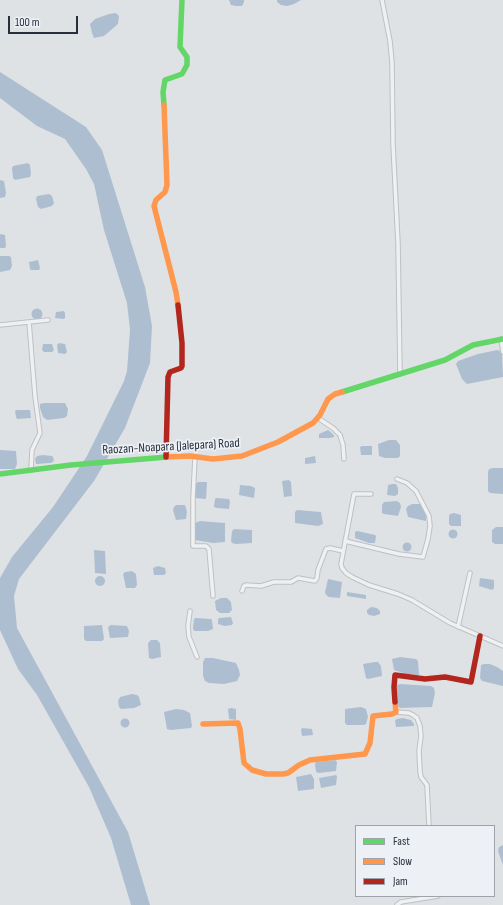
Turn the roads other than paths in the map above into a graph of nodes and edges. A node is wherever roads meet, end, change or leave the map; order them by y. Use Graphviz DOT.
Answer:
graph roads {
  1 [pos="182,0"];
  2 [pos="382,0"];
  3 [pos="48,320"];
  4 [pos="29,322"];
  5 [pos="0,325"];
  6 [pos="502,339"];
  7 [pos="503,352"];
  8 [pos="400,374"];
  9 [pos="318,418"];
  10 [pos="166,457"];
  11 [pos="195,457"];
  12 [pos="344,459"];
  13 [pos="32,470"];
  14 [pos="0,474"];
  15 [pos="397,479"];
  16 [pos="370,494"];
  17 [pos="345,541"];
  18 [pos="343,550"];
  19 [pos="470,573"];
  20 [pos="242,591"];
  21 [pos="212,596"];
  22 [pos="190,611"];
  23 [pos="458,627"];
  24 [pos="480,636"];
  25 [pos="503,646"];
  26 [pos="197,657"];
  27 [pos="396,712"];
  28 [pos="203,724"];
  29 [pos="429,825"];
  30 [pos="432,897"];
  31 [pos="397,905"];
  1 -- 10 [label="street"];
  2 -- 8 [label="street"];
  3 -- 4 [label="street"];
  4 -- 5 [label="street"];
  4 -- 13 [label="street"];
  6 -- 7 [label="street"];
  6 -- 8 [label="street, Raozan-Noapara (Jalepara) Road"];
  8 -- 9 [label="street, Raozan-Noapara (Jalepara) Road"];
  9 -- 11 [label="street, Raozan-Noapara (Jalepara) Road"];
  9 -- 12 [label="street"];
  10 -- 11 [label="street, Raozan-Noapara (Jalepara) Road"];
  10 -- 13 [label="street, Raozan-Noapara (Jalepara) Road"];
  11 -- 21 [label="street"];
  13 -- 14 [label="street, Raozan-Noapara (Jalepara) Road"];
  15 -- 17 [label="street"];
  16 -- 17 [label="street"];
  17 -- 18 [label="street"];
  18 -- 20 [label="street"];
  18 -- 23 [label="street"];
  19 -- 23 [label="street"];
  22 -- 26 [label="street"];
  23 -- 24 [label="street"];
  24 -- 25 [label="street"];
  24 -- 27 [label="street"];
  27 -- 28 [label="street"];
  27 -- 29 [label="street"];
  30 -- 31 [label="street"];
}
